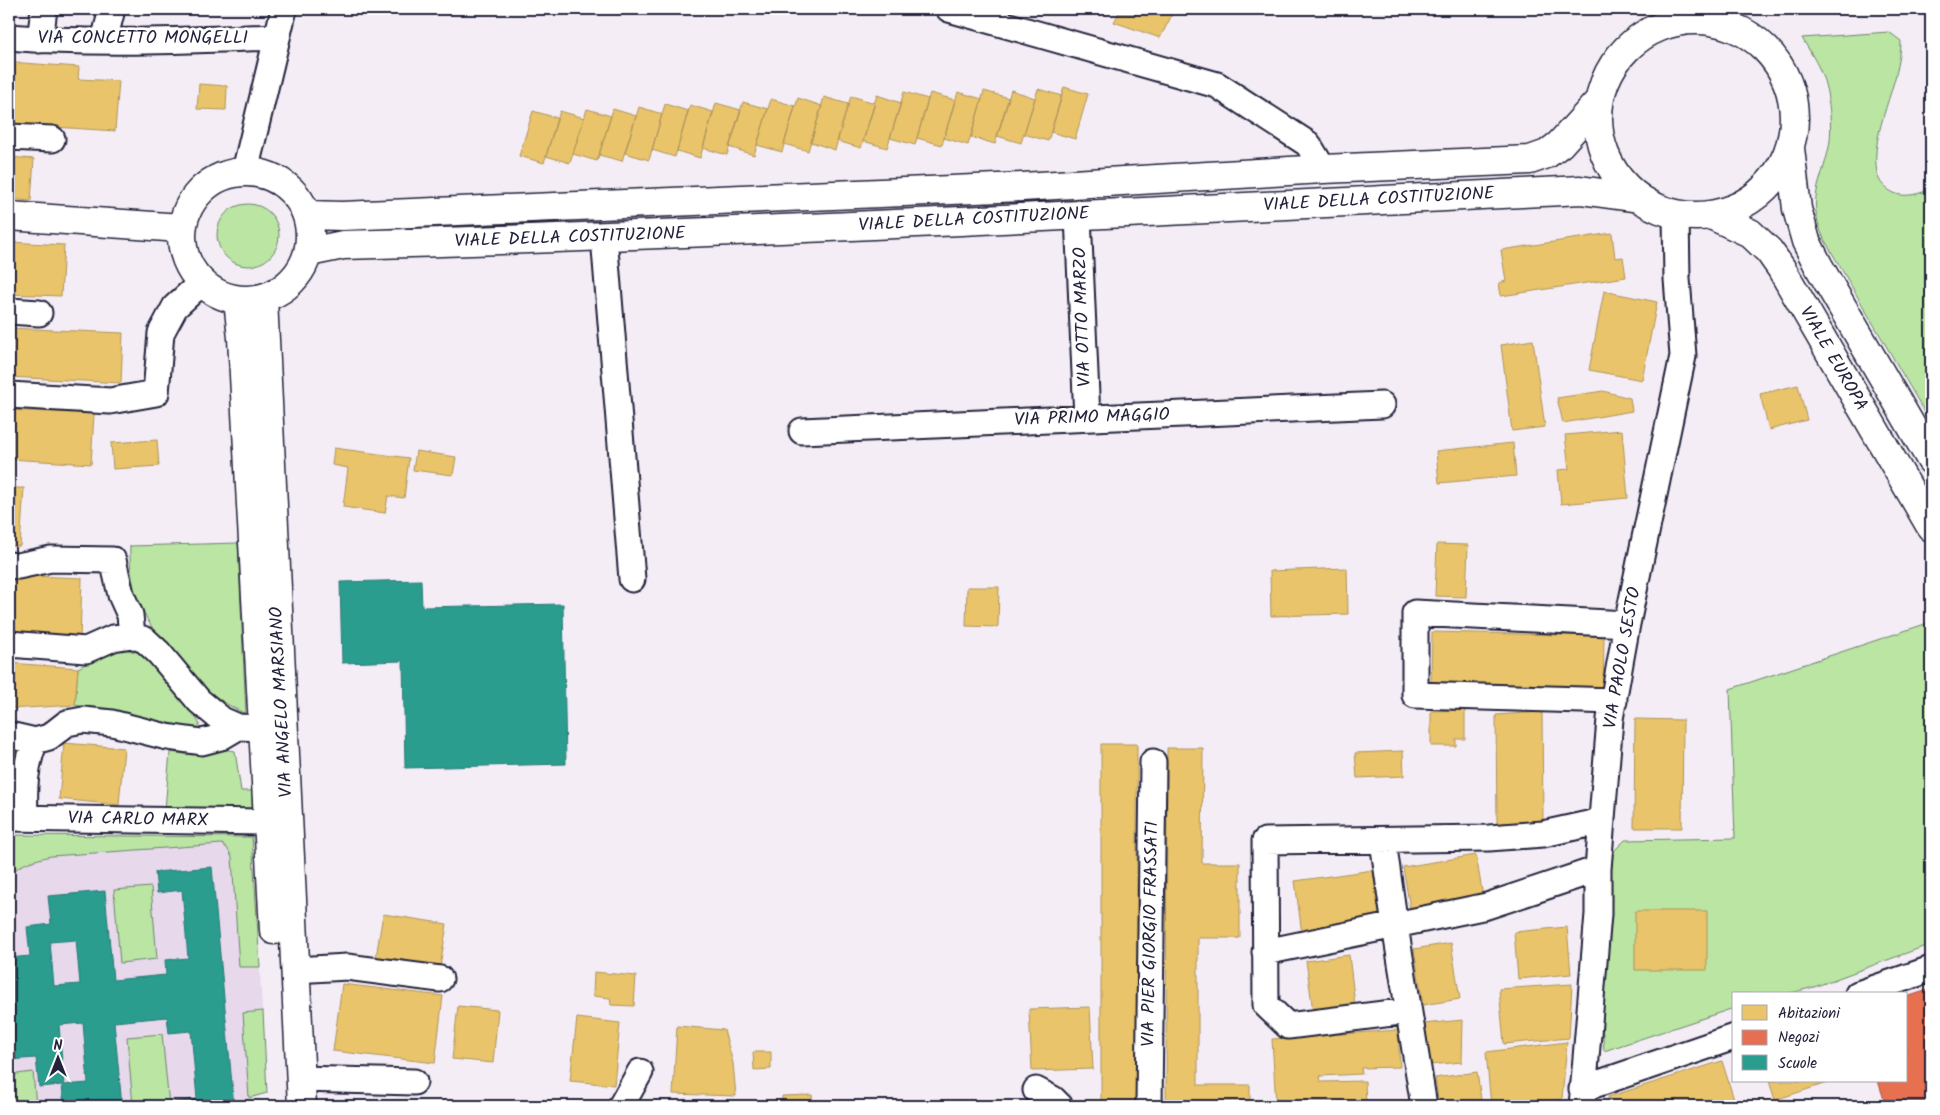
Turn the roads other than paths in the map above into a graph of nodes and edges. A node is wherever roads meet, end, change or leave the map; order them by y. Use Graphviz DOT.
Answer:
graph roads {
  1 [pos="44,9"];
  2 [pos="112,9"];
  3 [pos="284,9"];
  4 [pos="949,9"];
  5 [pos="1659,9"];
  6 [pos="1728,18"];
  7 [pos="1645,34"];
  8 [pos="277,37"];
  9 [pos="9,38"];
  10 [pos="40,40"];
  11 [pos="104,41"];
  12 [pos="1599,100"];
  13 [pos="9,137"];
  14 [pos="52,139"];
  15 [pos="1790,148"];
  16 [pos="1323,169"];
  17 [pos="245,171"];
  18 [pos="1639,198"];
  19 [pos="307,214"];
  20 [pos="1676,214"];
  21 [pos="1711,214"];
  22 [pos="9,216"];
  23 [pos="1078,216"];
  24 [pos="181,228"];
  25 [pos="604,237"];
  26 [pos="309,252"];
  27 [pos="201,283"];
  28 [pos="250,299"];
  29 [pos="9,311"];
  30 [pos="39,313"];
  31 [pos="9,395"];
  32 [pos="1382,406"];
  33 [pos="1087,418"];
  34 [pos="802,431"];
  35 [pos="1931,460"];
  36 [pos="1931,527"];
  37 [pos="9,565"];
  38 [pos="632,580"];
  39 [pos="1626,624"];
  40 [pos="132,635"];
  41 [pos="9,644"];
  42 [pos="1614,701"];
  43 [pos="251,727"];
  44 [pos="9,734"];
  45 [pos="35,741"];
  46 [pos="1153,762"];
  47 [pos="17,818"];
  48 [pos="268,822"];
  49 [pos="1602,822"];
  50 [pos="1383,841"];
  51 [pos="1598,869"];
  52 [pos="1395,926"];
  53 [pos="1266,952"];
  54 [pos="1931,969"];
  55 [pos="295,970"];
  56 [pos="440,979"];
  57 [pos="1864,992"];
  58 [pos="1408,1012"];
  59 [pos="1732,1038"];
  60 [pos="640,1072"];
  61 [pos="301,1080"];
  62 [pos="414,1082"];
  63 [pos="1036,1090"];
  64 [pos="1582,1098"];
  65 [pos="284,1106"];
  66 [pos="302,1106"];
  67 [pos="621,1106"];
  68 [pos="1060,1106"];
  69 [pos="1149,1106"];
  70 [pos="1424,1106"];
  1 -- 10 [label="street"];
  2 -- 11 [label="street"];
  3 -- 8 [label="street"];
  4 -- 16 [label="street"];
  5 -- 7 [label="street"];
  6 -- 7 [label="street"];
  6 -- 15 [label="street"];
  7 -- 12 [label="street"];
  8 -- 11 [label="street, VIA CONCETTO MONGELLI"];
  8 -- 17 [label="street"];
  9 -- 10 [label="street, VIA CONCETTO MONGELLI"];
  10 -- 11 [label="street, VIA CONCETTO MONGELLI"];
  12 -- 16 [label="street, VIALE DELLA COSTITUZIONE"];
  12 -- 18 [label="street"];
  13 -- 14 [label="street"];
  15 -- 21 [label="street"];
  15 -- 35 [label="street, VIALE EUROPA"];
  16 -- 19 [label="street, VIALE DELLA COSTITUZIONE"];
  17 -- 19 [label="street"];
  17 -- 24 [label="street"];
  18 -- 20 [label="street"];
  18 -- 23 [label="street, VIALE DELLA COSTITUZIONE"];
  19 -- 26 [label="street"];
  20 -- 21 [label="street"];
  20 -- 39 [label="street, VIA PAOLO SESTO"];
  21 -- 36 [label="street, VIALE EUROPA"];
  22 -- 24 [label="street"];
  23 -- 25 [label="street, VIALE DELLA COSTITUZIONE"];
  23 -- 33 [label="street, VIA OTTO MARZO"];
  24 -- 27 [label="street"];
  25 -- 26 [label="street, VIALE DELLA COSTITUZIONE"];
  25 -- 38 [label="street"];
  26 -- 28 [label="street"];
  27 -- 28 [label="street"];
  27 -- 31 [label="street"];
  28 -- 43 [label="street, VIA ANGELO MARSIANO"];
  28 -- 55 [label="street, VIA ANGELO MARSIANO"];
  29 -- 30 [label="street"];
  32 -- 33 [label="street, VIA PRIMO MAGGIO"];
  33 -- 34 [label="street, VIA PRIMO MAGGIO"];
  37 -- 40 [label="street"];
  39 -- 42 [label="street, VIA PAOLO SESTO"];
  39 -- 42 [label="street"];
  40 -- 41 [label="street"];
  40 -- 43 [label="street"];
  42 -- 49 [label="street, VIA PAOLO SESTO"];
  43 -- 45 [label="street"];
  43 -- 48 [label="street, VIA ANGELO MARSIANO"];
  44 -- 45 [label="street"];
  45 -- 47 [label="street"];
  46 -- 69 [label="street, VIA PIER GIORGIO FRASSATI"];
  47 -- 48 [label="street, VIA CARLO MARX"];
  48 -- 65 [label="street, VIA ANGELO MARSIANO"];
  49 -- 50 [label="street"];
  49 -- 51 [label="street, VIA PAOLO SESTO"];
  50 -- 52 [label="street"];
  50 -- 53 [label="street"];
  51 -- 52 [label="street"];
  51 -- 64 [label="street, VIA PAOLO SESTO"];
  52 -- 53 [label="street"];
  52 -- 58 [label="street"];
  53 -- 58 [label="street"];
  54 -- 57 [label="street"];
  55 -- 56 [label="street"];
  55 -- 61 [label="street, VIA ANGELO MARSIANO"];
  58 -- 70 [label="street"];
  59 -- 64 [label="street"];
  60 -- 67 [label="street"];
  61 -- 62 [label="street"];
  61 -- 66 [label="street, VIA ANGELO MARSIANO"];
  63 -- 68 [label="street"];
}
